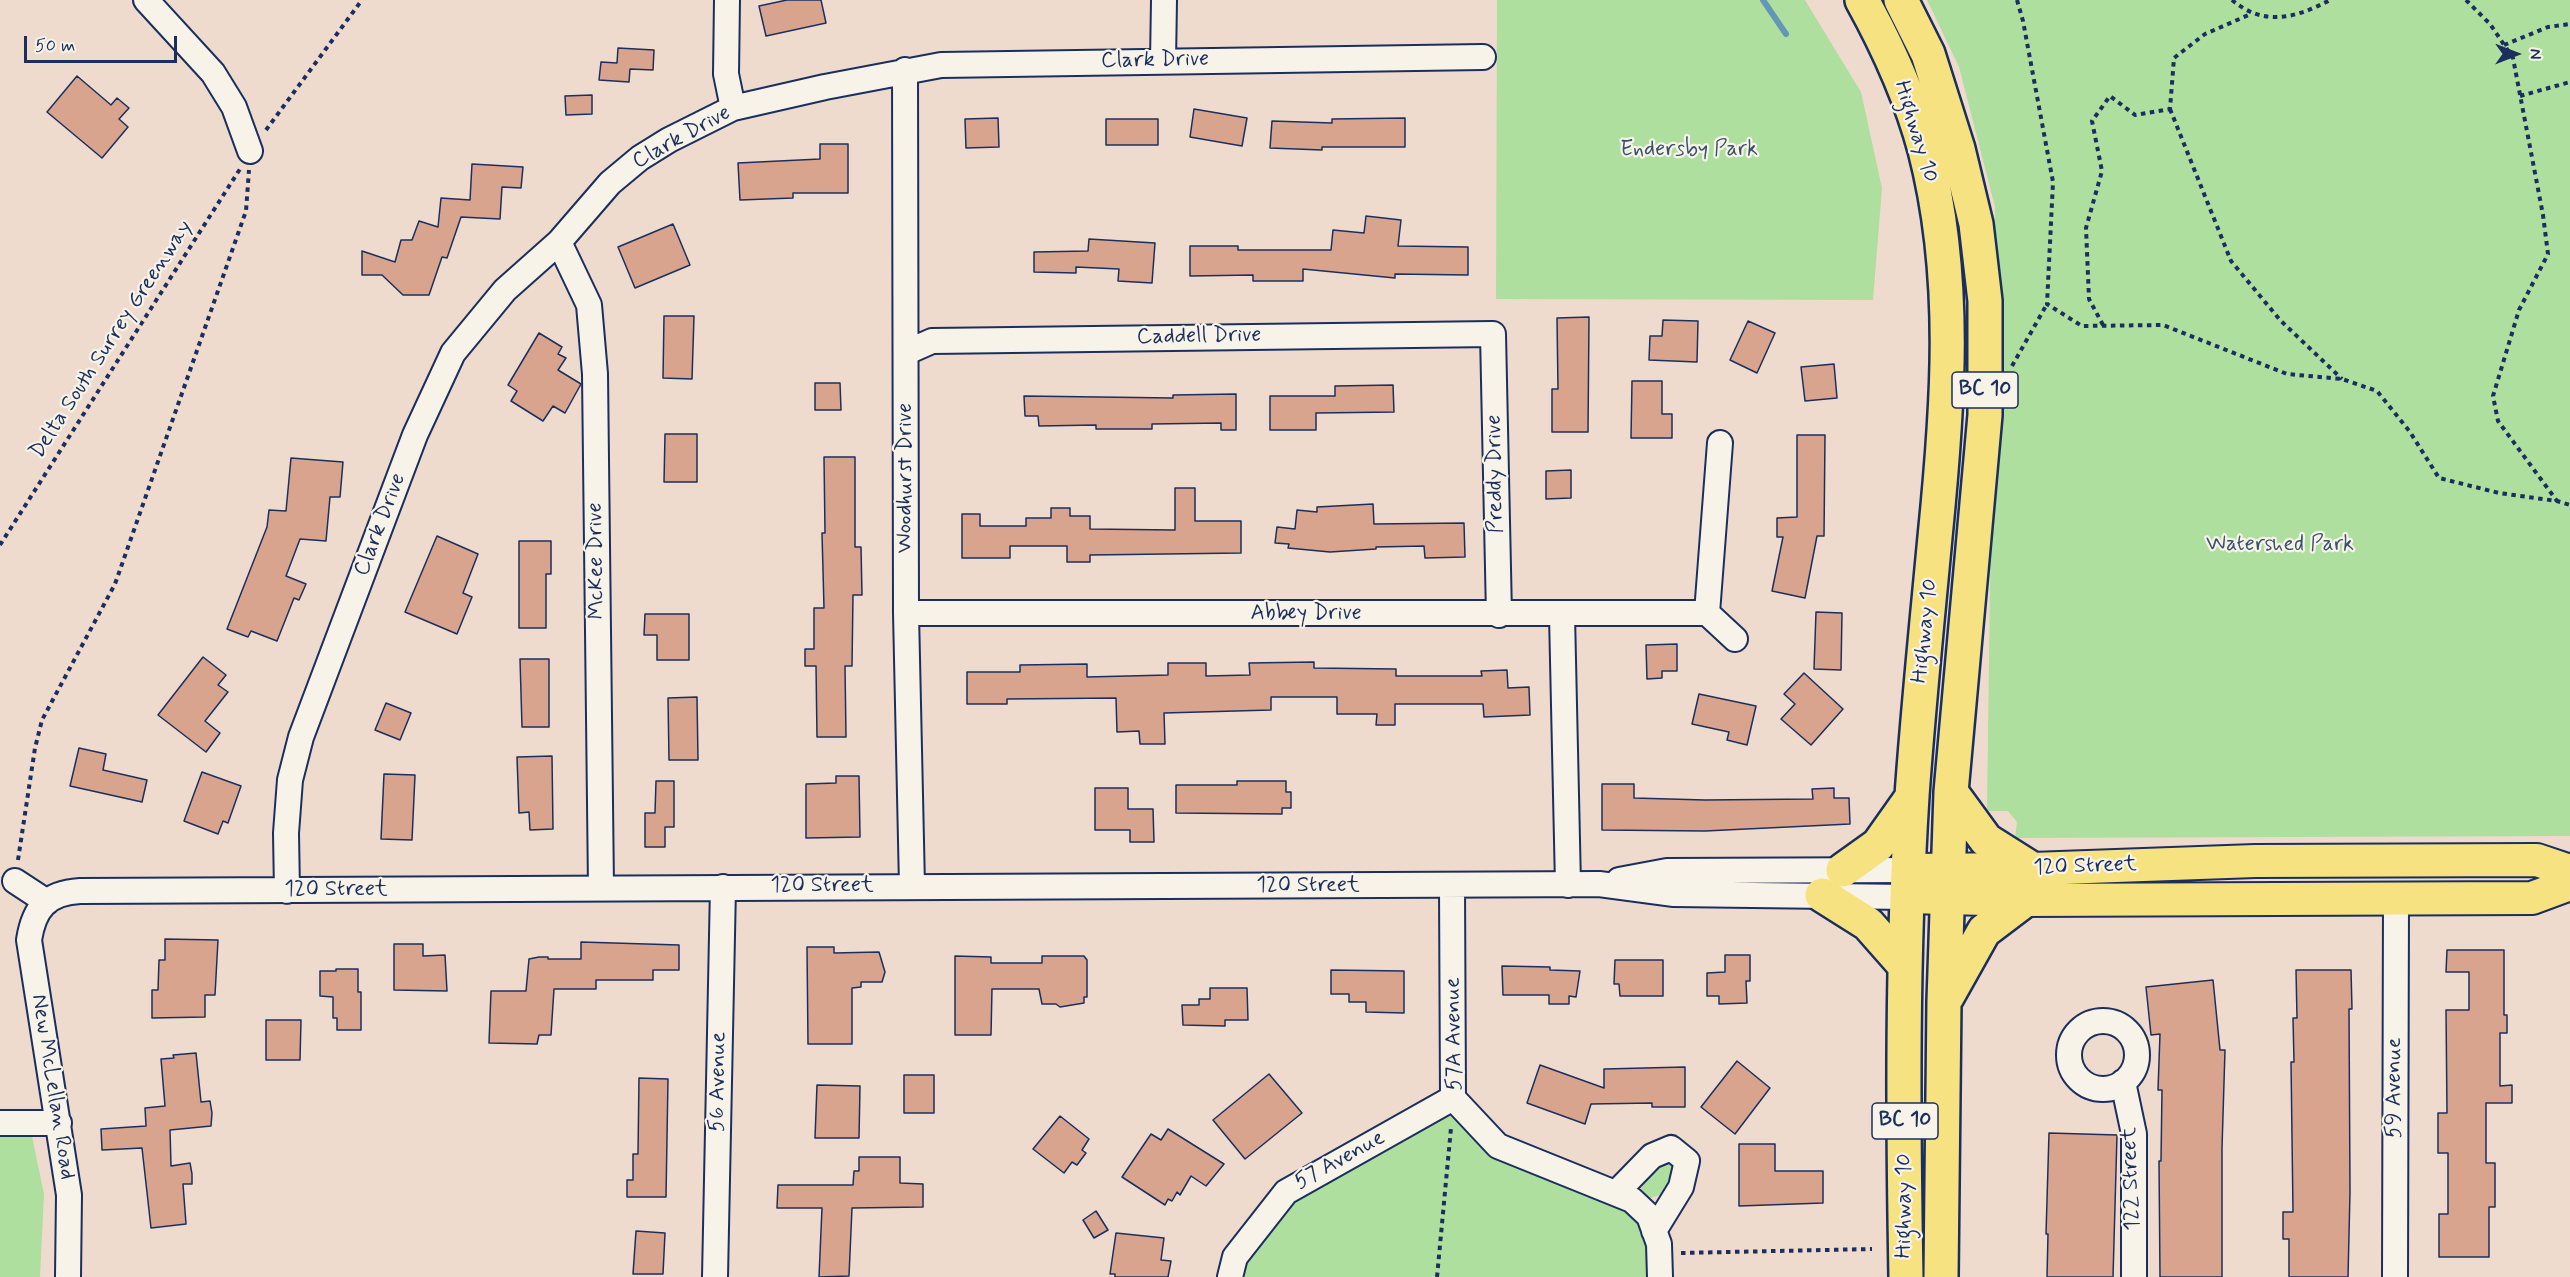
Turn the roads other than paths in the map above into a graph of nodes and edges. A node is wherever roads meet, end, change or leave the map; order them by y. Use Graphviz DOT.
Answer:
graph roads {
  1 [pos="146,0"];
  2 [pos="727,0"];
  3 [pos="1164,0"];
  4 [pos="1863,0"];
  5 [pos="1901,0"];
  6 [pos="1483,57"];
  7 [pos="1163,61"];
  8 [pos="905,70"];
  9 [pos="733,108"];
  10 [pos="250,151"];
  11 [pos="559,242"];
  12 [pos="1493,334"];
  13 [pos="907,352"];
  14 [pos="1720,443"];
  15 [pos="906,613"];
  16 [pos="1707,613"];
  17 [pos="1499,615"];
  18 [pos="1562,615"];
  19 [pos="1735,639"];
  20 [pos="1951,792"];
  21 [pos="1912,797"];
  22 [pos="2032,869"];
  23 [pos="1843,870"];
  24 [pos="2570,871"];
  25 [pos="15,881"];
  26 [pos="1599,884"];
  27 [pos="1909,884"];
  28 [pos="1948,884"];
  29 [pos="2570,884"];
  30 [pos="1568,885"];
  31 [pos="912,886"];
  32 [pos="1452,886"];
  33 [pos="723,887"];
  34 [pos="601,888"];
  35 [pos="287,891"];
  36 [pos="1822,895"];
  37 [pos="2025,900"];
  38 [pos="2396,900"];
  39 [pos="47,902"];
  40 [pos="1905,966"];
  41 [pos="1944,1001"];
  42 [pos="2123,1082"];
  43 [pos="1454,1098"];
  44 [pos="0,1123"];
  45 [pos="59,1123"];
  46 [pos="1616,1193"];
  47 [pos="1656,1242"];
  48 [pos="68,1277"];
  49 [pos="715,1277"];
  50 [pos="1230,1277"];
  51 [pos="1660,1277"];
  52 [pos="1906,1277"];
  53 [pos="1941,1277"];
  54 [pos="2134,1277"];
  55 [pos="2395,1277"];
  1 -- 10 [label="street"];
  2 -- 9 [label="street"];
  3 -- 7 [label="street"];
  4 -- 21 [label="highway, Highway 10 / BC 10"];
  5 -- 20 [label="highway, Highway 10 / BC 10"];
  6 -- 7 [label="street, Clark Drive"];
  7 -- 8 [label="street, Clark Drive"];
  8 -- 9 [label="street, Clark Drive"];
  8 -- 13 [label="street, Woodhurst Drive"];
  9 -- 11 [label="street, Clark Drive"];
  11 -- 34 [label="street, McKee Drive"];
  11 -- 35 [label="street, Clark Drive"];
  12 -- 13 [label="street, Caddell Drive"];
  12 -- 17 [label="street, Preddy Drive"];
  13 -- 15 [label="street, Woodhurst Drive"];
  14 -- 16 [label="street"];
  15 -- 17 [label="street, Abbey Drive"];
  15 -- 31 [label="street, Woodhurst Drive"];
  16 -- 18 [label="street, Abbey Drive"];
  16 -- 19 [label="street"];
  17 -- 18 [label="street, Abbey Drive"];
  18 -- 30 [label="street"];
  20 -- 22 [label="highway"];
  20 -- 28 [label="highway, Highway 10 / BC 10"];
  21 -- 23 [label="highway"];
  21 -- 27 [label="highway, Highway 10 / BC 10"];
  22 -- 24 [label="main road, 120 Street"];
  22 -- 28 [label="main road, 120 Street"];
  23 -- 26 [label="street, 120 Street"];
  23 -- 27 [label="street, 120 Street"];
  25 -- 39 [label="street"];
  26 -- 30 [label="street, 120 Street"];
  26 -- 36 [label="street, 120 Street"];
  27 -- 28 [label="main road, 120 Street"];
  27 -- 36 [label="street, 120 Street"];
  27 -- 40 [label="highway, Highway 10 / BC 10"];
  28 -- 37 [label="main road, 120 Street"];
  28 -- 41 [label="highway, Highway 10 / BC 10"];
  29 -- 38 [label="main road, 120 Street"];
  30 -- 32 [label="street, 120 Street"];
  31 -- 32 [label="street, 120 Street"];
  31 -- 33 [label="street, 120 Street"];
  32 -- 43 [label="street, 57A Avenue"];
  33 -- 34 [label="street, 120 Street"];
  33 -- 49 [label="street, 56 Avenue"];
  34 -- 35 [label="street, 120 Street"];
  35 -- 39 [label="street, 120 Street"];
  36 -- 40 [label="highway"];
  37 -- 38 [label="main road, 120 Street"];
  37 -- 41 [label="highway"];
  38 -- 55 [label="street, 59 Avenue"];
  39 -- 45 [label="street, New McLellan Road"];
  40 -- 52 [label="highway, Highway 10 / BC 10"];
  41 -- 53 [label="highway, Highway 10 / BC 10"];
  42 -- 54 [label="street, 122 Street"];
  43 -- 46 [label="street, 57A Avenue"];
  43 -- 50 [label="street, 57 Avenue"];
  44 -- 45 [label="street"];
  45 -- 48 [label="street, New McLellan Road"];
  46 -- 47 [label="street, 57A Avenue"];
  46 -- 47 [label="street"];
  47 -- 51 [label="street, 57A Avenue"];
}
